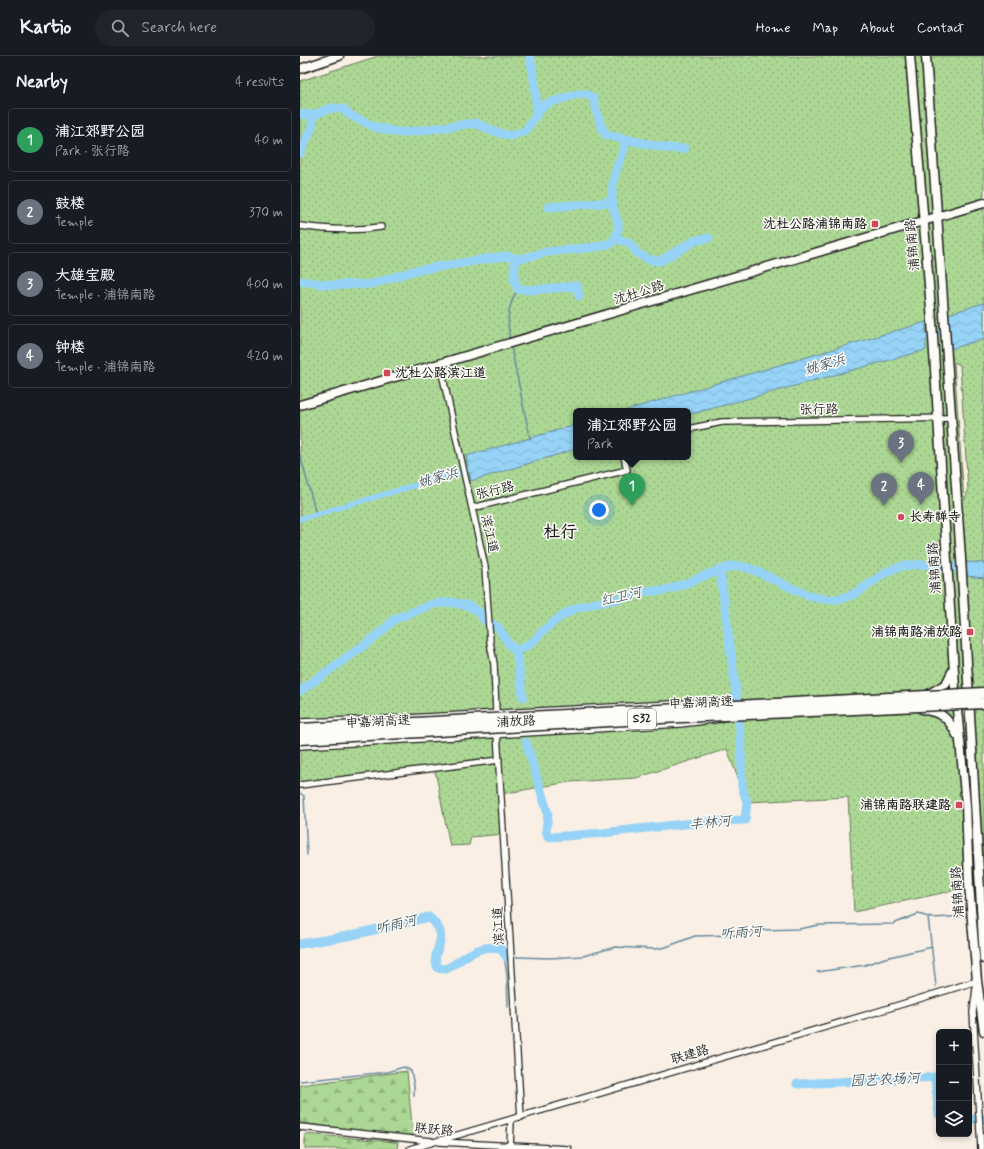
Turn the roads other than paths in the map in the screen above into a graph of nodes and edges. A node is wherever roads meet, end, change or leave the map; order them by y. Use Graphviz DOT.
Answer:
graph roads {
  1 [pos="326,56"];
  2 [pos="339,56"];
  3 [pos="910,56"];
  4 [pos="926,56"];
  5 [pos="300,64"];
  6 [pos="300,69"];
  7 [pos="984,203"];
  8 [pos="937,217"];
  9 [pos="923,221"];
  10 [pos="300,226"];
  11 [pos="381,227"];
  12 [pos="440,364"];
  13 [pos="300,405"];
  14 [pos="937,418"];
  15 [pos="951,418"];
  16 [pos="691,428"];
  17 [pos="625,460"];
  18 [pos="472,508"];
  19 [pos="954,665"];
  20 [pos="984,693"];
  21 [pos="929,694"];
  22 [pos="984,703"];
  23 [pos="730,704"];
  24 [pos="922,709"];
  25 [pos="496,712"];
  26 [pos="733,717"];
  27 [pos="300,722"];
  28 [pos="300,729"];
  29 [pos="497,734"];
  30 [pos="300,739"];
  31 [pos="959,740"];
  32 [pos="300,746"];
  33 [pos="498,760"];
  34 [pos="300,785"];
  35 [pos="984,959"];
  36 [pos="977,981"];
  37 [pos="984,1031"];
  38 [pos="521,1117"];
  39 [pos="511,1120"];
  40 [pos="300,1127"];
  41 [pos="435,1142"];
  42 [pos="510,1147"];
  43 [pos="410,1149"];
  44 [pos="568,1149"];
  45 [pos="981,1149"];
  1 -- 5 [label="main road"];
  2 -- 6 [label="main road"];
  3 -- 9 [label="main road, 浦锦南路"];
  4 -- 8 [label="main road, 浦锦南路"];
  7 -- 8 [label="main road, 沈杜公路"];
  8 -- 9 [label="main road, 沈杜公路"];
  8 -- 15 [label="main road, 浦锦南路"];
  9 -- 12 [label="main road, 沈杜公路"];
  9 -- 14 [label="main road, 浦锦南路"];
  10 -- 11 [label="street"];
  12 -- 13 [label="main road, 沈杜公路"];
  12 -- 18 [label="street, 滨江道"];
  14 -- 15 [label="street, 张行路"];
  14 -- 16 [label="street, 张行路"];
  14 -- 19 [label="main road, 浦锦南路"];
  15 -- 35 [label="main road, 浦锦南路"];
  17 -- 18 [label="street, 张行路"];
  18 -- 25 [label="street, 滨江道"];
  19 -- 21 [label="main road"];
  19 -- 31 [label="main road, 浦锦南路"];
  20 -- 28 [label="highway, 申嘉湖高速 / S32, bridge"];
  22 -- 30 [label="highway, 申嘉湖高速 / S32, bridge"];
  23 -- 25 [label="street, 浦放路"];
  24 -- 31 [label="main road"];
  25 -- 27 [label="street, 浦放路"];
  26 -- 29 [label="street, 浦放路"];
  29 -- 32 [label="street, 浦放路"];
  29 -- 33 [label="street, 滨江道"];
  31 -- 36 [label="main road, 浦锦南路"];
  33 -- 34 [label="street"];
  33 -- 38 [label="street, 滨江道"];
  36 -- 37 [label="main road, 浦锦南路"];
  36 -- 38 [label="street, 联建路"];
  36 -- 45 [label="street"];
  38 -- 39 [label="street, 联建路"];
  39 -- 41 [label="street, 联建路"];
  39 -- 42 [label="street"];
  40 -- 41 [label="street, 联跃路"];
  41 -- 42 [label="street, 联跃路"];
  41 -- 43 [label="street, 联建路"];
  42 -- 44 [label="street, 联跃路"];
}
